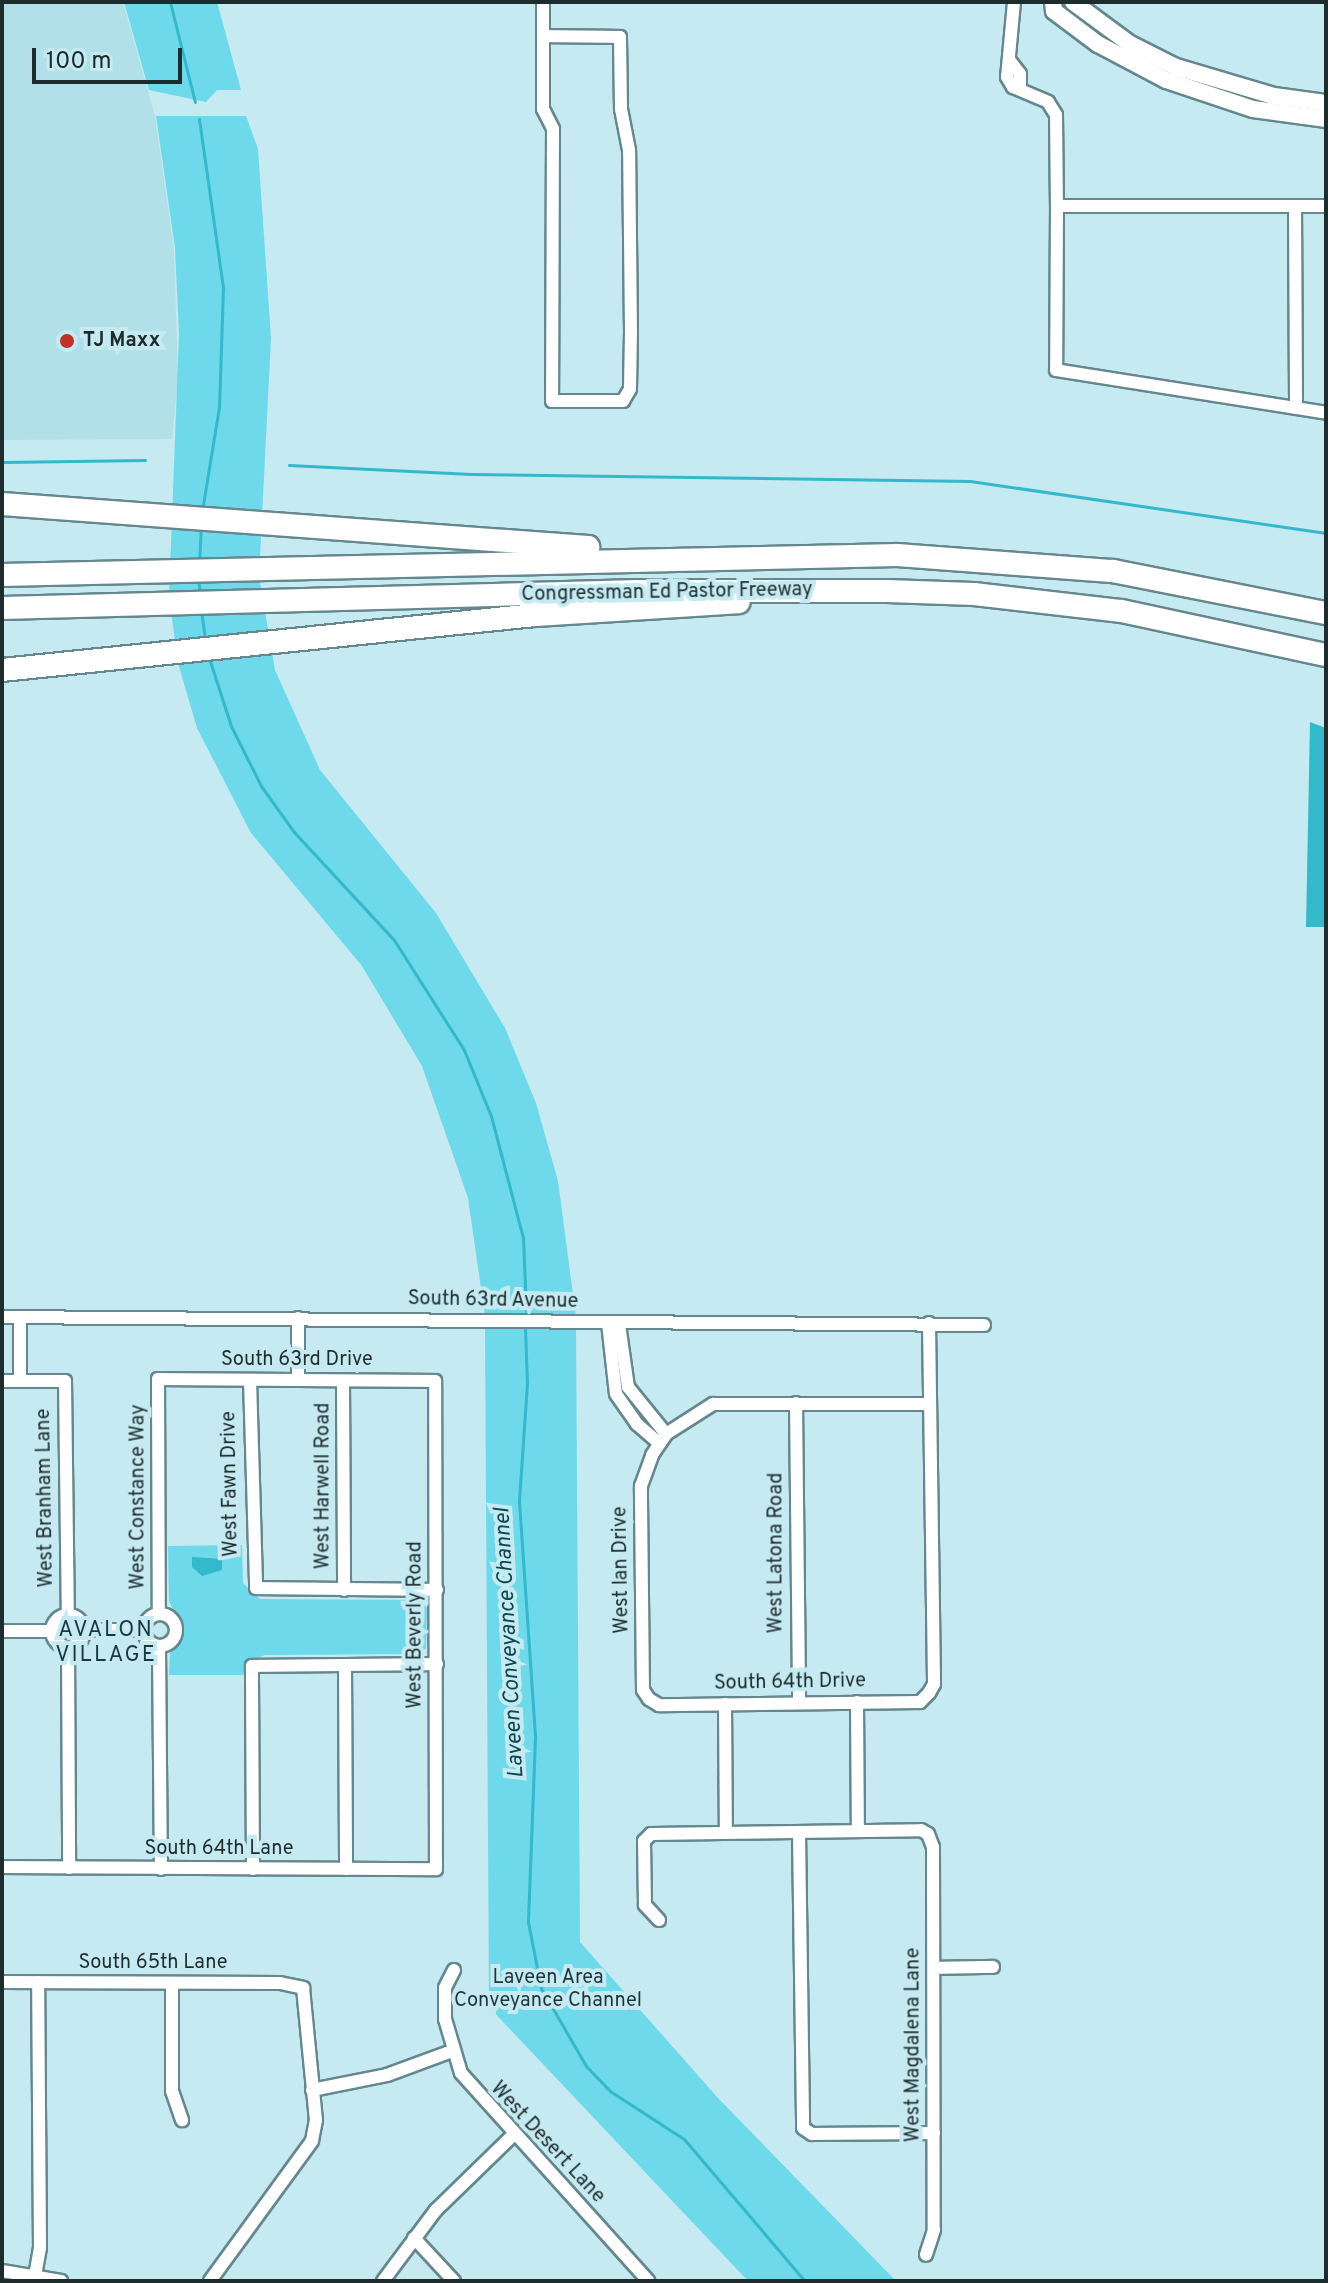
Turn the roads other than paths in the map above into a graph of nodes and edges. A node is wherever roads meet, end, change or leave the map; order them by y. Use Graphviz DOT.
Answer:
graph roads {
  1 [pos="543,2"];
  2 [pos="1014,2"];
  3 [pos="1053,2"];
  4 [pos="1073,2"];
  5 [pos="543,36"];
  6 [pos="1326,103"];
  7 [pos="1326,119"];
  8 [pos="1057,206"];
  9 [pos="1295,206"];
  10 [pos="1326,206"];
  11 [pos="1296,408"];
  12 [pos="1326,413"];
  13 [pos="2,504"];
  14 [pos="792,555"];
  15 [pos="2,575"];
  16 [pos="795,591"];
  17 [pos="2,608"];
  18 [pos="1326,613"];
  19 [pos="1326,655"];
  20 [pos="2,670"];
  21 [pos="2,1317"];
  22 [pos="20,1317"];
  23 [pos="298,1318"];
  24 [pos="929,1323"];
  25 [pos="613,1324"];
  26 [pos="984,1325"];
  27 [pos="158,1379"];
  28 [pos="250,1380"];
  29 [pos="298,1380"];
  30 [pos="2,1381"];
  31 [pos="20,1381"];
  32 [pos="343,1381"];
  33 [pos="435,1381"];
  34 [pos="796,1403"];
  35 [pos="929,1404"];
  36 [pos="663,1439"];
  37 [pos="344,1590"];
  38 [pos="437,1590"];
  39 [pos="68,1614"];
  40 [pos="159,1614"];
  41 [pos="84,1630"];
  42 [pos="143,1630"];
  43 [pos="2,1631"];
  44 [pos="52,1631"];
  45 [pos="68,1647"];
  46 [pos="159,1647"];
  47 [pos="437,1664"];
  48 [pos="345,1665"];
  49 [pos="649,1699"];
  50 [pos="799,1702"];
  51 [pos="857,1702"];
  52 [pos="725,1704"];
  53 [pos="858,1831"];
  54 [pos="799,1832"];
  55 [pos="726,1833"];
  56 [pos="2,1867"];
  57 [pos="69,1868"];
  58 [pos="161,1869"];
  59 [pos="253,1869"];
  60 [pos="346,1869"];
  61 [pos="436,1869"];
  62 [pos="659,1920"];
  63 [pos="993,1967"];
  64 [pos="934,1968"];
  65 [pos="454,1970"];
  66 [pos="2,1982"];
  67 [pos="38,1982"];
  68 [pos="172,1984"];
  69 [pos="452,2051"];
  70 [pos="312,2090"];
  71 [pos="182,2120"];
  72 [pos="934,2133"];
  73 [pos="512,2136"];
  74 [pos="414,2238"];
  75 [pos="926,2255"];
  76 [pos="2,2271"];
  77 [pos="35,2276"];
  78 [pos="61,2281"];
  79 [pos="210,2281"];
  80 [pos="383,2281"];
  81 [pos="454,2281"];
  82 [pos="648,2281"];
  1 -- 5 [label="street"];
  2 -- 8 [label="street"];
  3 -- 7 [label="main road"];
  4 -- 6 [label="main road"];
  5 -- 5 [label="street"];
  8 -- 9 [label="street"];
  8 -- 11 [label="street"];
  9 -- 10 [label="street"];
  9 -- 11 [label="street"];
  11 -- 12 [label="street"];
  13 -- 14 [label="highway"];
  14 -- 15 [label="highway, Congressman Ed Pastor Freeway"];
  14 -- 18 [label="highway, Congressman Ed Pastor Freeway"];
  16 -- 17 [label="highway, Congressman Ed Pastor Freeway"];
  16 -- 19 [label="highway, Congressman Ed Pastor Freeway"];
  16 -- 20 [label="highway"];
  21 -- 22 [label="street, South 63rd Avenue"];
  22 -- 23 [label="street, South 63rd Avenue"];
  22 -- 31 [label="street"];
  23 -- 25 [label="street, South 63rd Avenue"];
  23 -- 29 [label="street"];
  24 -- 25 [label="street, South 63rd Avenue"];
  24 -- 26 [label="street, South 63rd Avenue"];
  24 -- 35 [label="street"];
  25 -- 36 [label="street"];
  27 -- 28 [label="street, South 63rd Drive"];
  27 -- 40 [label="street, West Constance Way"];
  28 -- 29 [label="street, South 63rd Drive"];
  28 -- 37 [label="street, West Fawn Drive"];
  29 -- 32 [label="street, South 63rd Drive"];
  30 -- 31 [label="street"];
  31 -- 39 [label="street, West Branham Lane"];
  32 -- 33 [label="street, South 63rd Drive"];
  32 -- 37 [label="street, West Harwell Road"];
  33 -- 38 [label="street, West Beverly Road"];
  34 -- 35 [label="street"];
  34 -- 36 [label="street"];
  34 -- 50 [label="street, West Latona Road"];
  35 -- 51 [label="street, South 64th Drive"];
  36 -- 49 [label="street, West Ian Drive"];
  37 -- 38 [label="street"];
  38 -- 47 [label="street, West Beverly Road"];
  39 -- 41 [label="street, West Branham Lane"];
  39 -- 44 [label="street, West Branham Lane"];
  40 -- 42 [label="street, West Constance Way"];
  40 -- 46 [label="street, West Constance Way"];
  41 -- 42 [label="street"];
  41 -- 45 [label="street"];
  42 -- 46 [label="street"];
  43 -- 44 [label="street"];
  44 -- 45 [label="street"];
  45 -- 57 [label="street"];
  46 -- 58 [label="street, West Constance Way"];
  47 -- 48 [label="street"];
  47 -- 61 [label="street, West Beverly Road"];
  48 -- 59 [label="street"];
  48 -- 60 [label="street"];
  49 -- 52 [label="street, South 64th Drive"];
  50 -- 51 [label="street, South 64th Drive"];
  50 -- 52 [label="street, South 64th Drive"];
  51 -- 53 [label="street"];
  52 -- 55 [label="street"];
  53 -- 54 [label="street"];
  53 -- 64 [label="street, West Magdalena Lane"];
  54 -- 55 [label="street"];
  54 -- 72 [label="street"];
  55 -- 62 [label="street"];
  56 -- 57 [label="street, South 64th Lane"];
  57 -- 58 [label="street, South 64th Lane"];
  58 -- 59 [label="street, South 64th Lane"];
  59 -- 60 [label="street, South 64th Lane"];
  60 -- 61 [label="street, South 64th Lane"];
  63 -- 64 [label="street"];
  64 -- 72 [label="street, West Magdalena Lane"];
  65 -- 69 [label="street, West Desert Lane"];
  66 -- 67 [label="street, South 65th Lane"];
  67 -- 68 [label="street, South 65th Lane"];
  67 -- 77 [label="street"];
  68 -- 70 [label="street, South 65th Lane"];
  68 -- 71 [label="street"];
  69 -- 70 [label="street"];
  69 -- 73 [label="street, West Desert Lane"];
  70 -- 79 [label="street"];
  72 -- 75 [label="street, West Magdalena Lane"];
  73 -- 74 [label="street"];
  73 -- 82 [label="street, West Desert Lane"];
  74 -- 80 [label="street"];
  74 -- 81 [label="street"];
  76 -- 77 [label="street"];
  77 -- 78 [label="street"];
}
